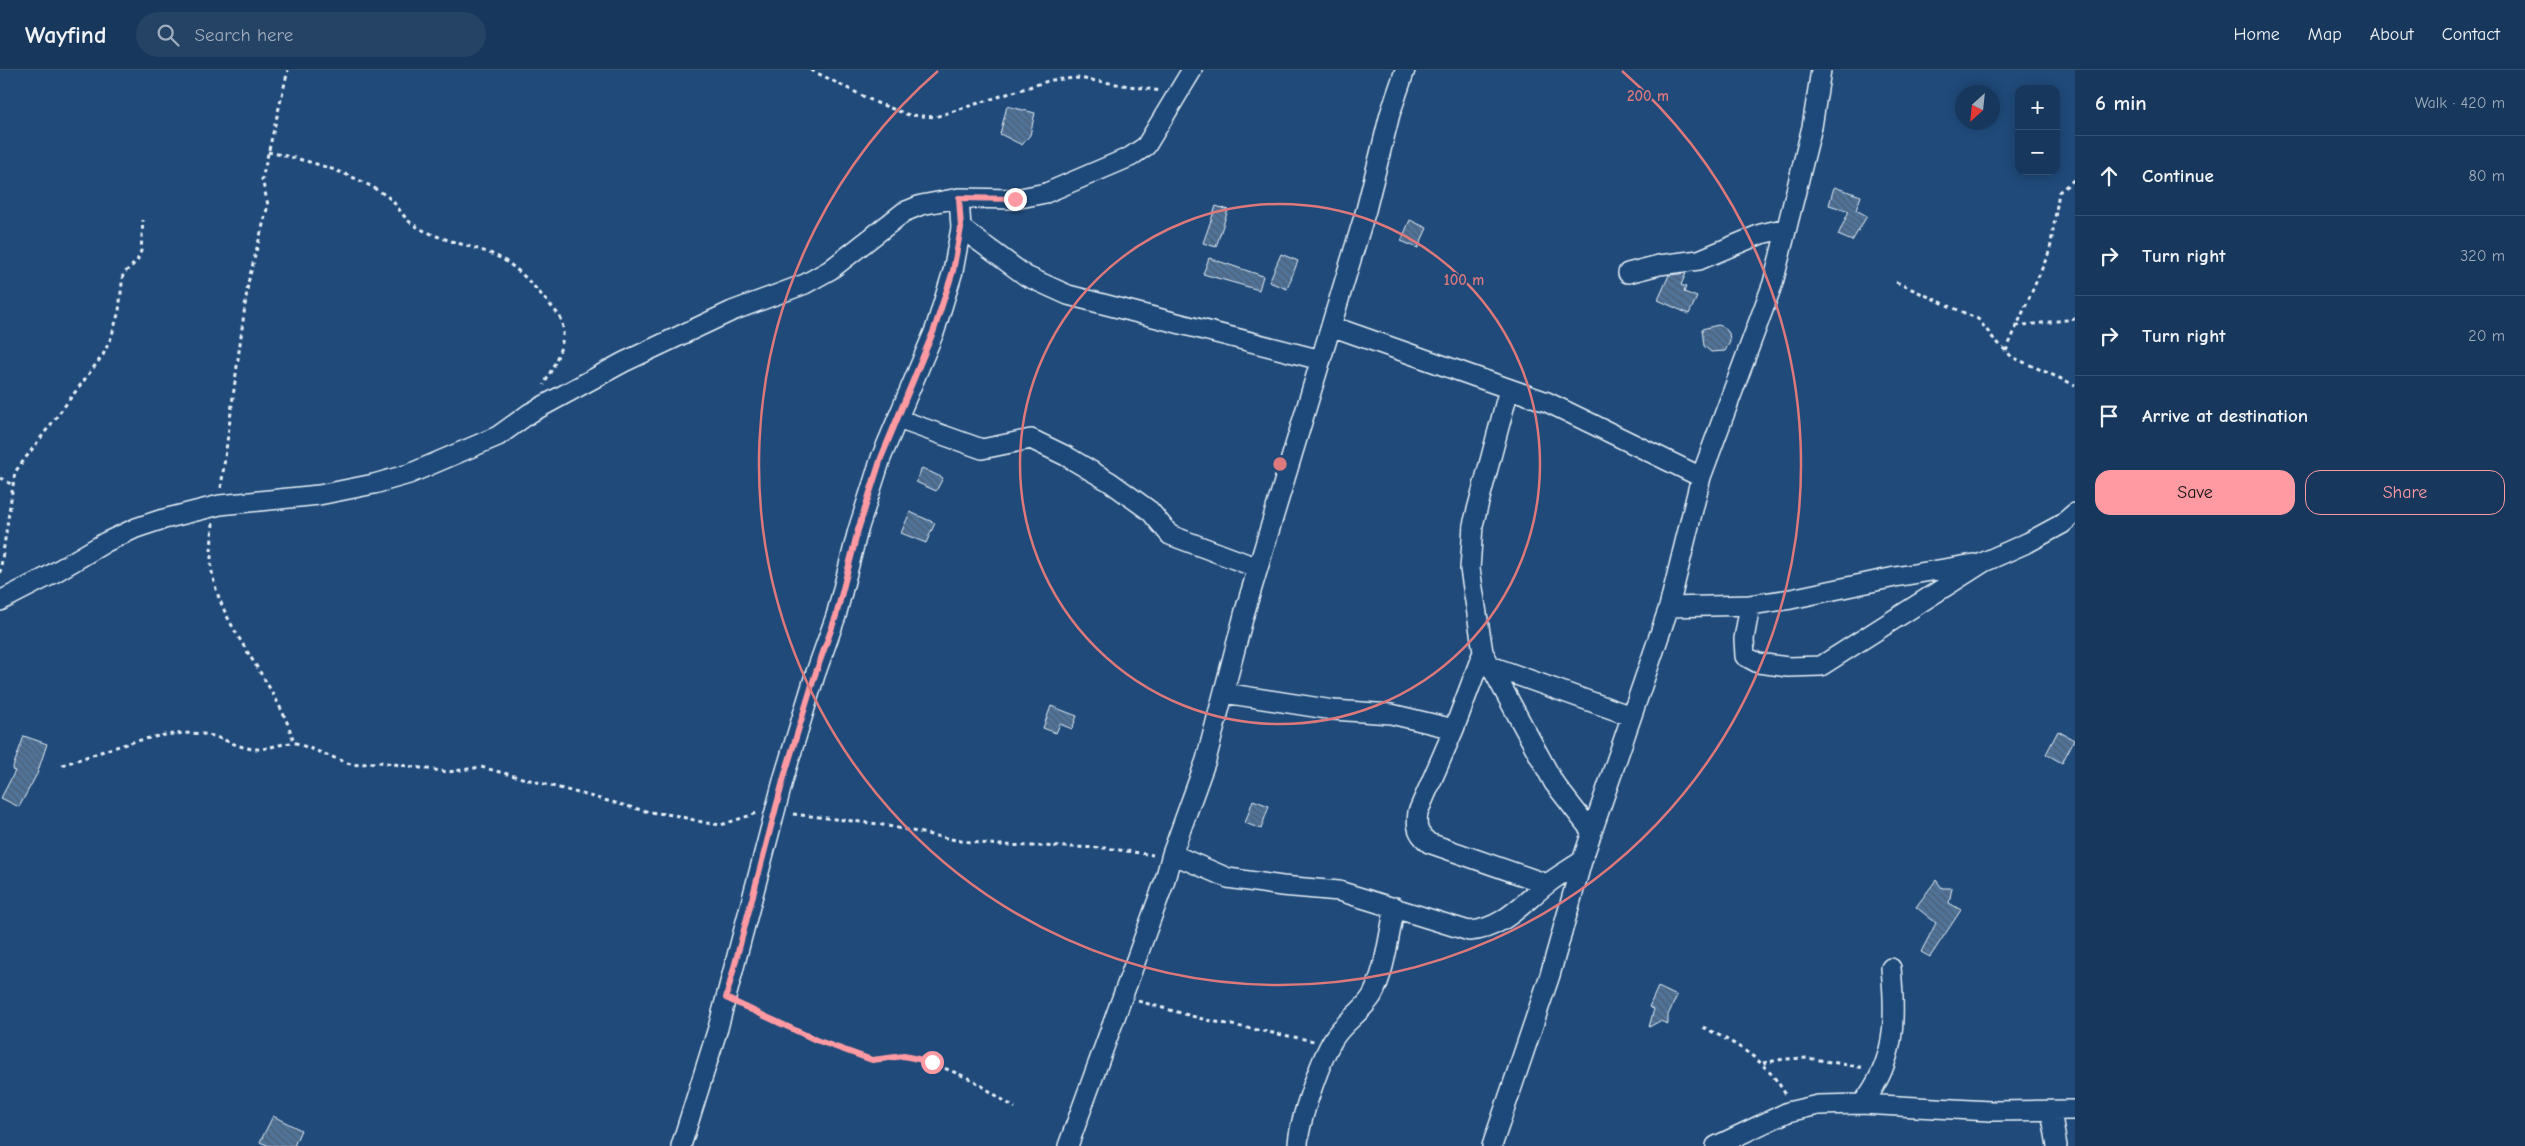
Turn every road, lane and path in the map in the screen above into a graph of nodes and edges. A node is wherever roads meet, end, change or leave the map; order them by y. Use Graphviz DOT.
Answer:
graph roads {
  1 [pos="288,70"];
  2 [pos="811,70"];
  3 [pos="1192,70"];
  4 [pos="1405,70"];
  5 [pos="1821,70"];
  6 [pos="1178,94"];
  7 [pos="268,152"];
  8 [pos="2075,179"];
  9 [pos="959,198"];
  10 [pos="144,220"];
  11 [pos="961,228"];
  12 [pos="1787,228"];
  13 [pos="1628,273"];
  14 [pos="1896,282"];
  15 [pos="2075,319"];
  16 [pos="1331,326"];
  17 [pos="2016,326"];
  18 [pos="2006,351"];
  19 [pos="1321,360"];
  20 [pos="2075,385"];
  21 [pos="542,388"];
  22 [pos="1509,389"];
  23 [pos="898,419"];
  24 [pos="1701,477"];
  25 [pos="0,478"];
  26 [pos="11,484"];
  27 [pos="217,506"];
  28 [pos="2071,522"];
  29 [pos="1984,562"];
  30 [pos="1258,568"];
  31 [pos="0,573"];
  32 [pos="0,601"];
  33 [pos="1750,605"];
  34 [pos="1669,607"];
  35 [pos="1487,659"];
  36 [pos="1224,694"];
  37 [pos="1631,716"];
  38 [pos="1454,729"];
  39 [pos="294,743"];
  40 [pos="62,765"];
  41 [pos="775,810"];
  42 [pos="1592,832"];
  43 [pos="1172,856"];
  44 [pos="1582,861"];
  45 [pos="1546,884"];
  46 [pos="1395,907"];
  47 [pos="1891,968"];
  48 [pos="1122,997"];
  49 [pos="726,998"];
  50 [pos="1703,1027"];
  51 [pos="1333,1041"];
  52 [pos="1763,1064"];
  53 [pos="1883,1071"];
  54 [pos="1862,1104"];
  55 [pos="1016,1108"];
  56 [pos="1796,1110"];
  57 [pos="2075,1110"];
  58 [pos="2051,1111"];
  59 [pos="681,1146"];
  60 [pos="1068,1146"];
  61 [pos="1298,1146"];
  62 [pos="1492,1146"];
  63 [pos="1716,1146"];
  64 [pos="2057,1146"];
  1 -- 7 [label="path"];
  2 -- 6 [label="path"];
  3 -- 6 [label="street"];
  4 -- 16 [label="street"];
  5 -- 12 [label="street"];
  6 -- 9 [label="street"];
  7 -- 21 [label="path"];
  7 -- 27 [label="path"];
  8 -- 17 [label="path"];
  9 -- 11 [label="street"];
  9 -- 27 [label="street"];
  10 -- 26 [label="path"];
  11 -- 19 [label="street"];
  11 -- 23 [label="street"];
  12 -- 13 [label="street"];
  12 -- 24 [label="street"];
  14 -- 18 [label="path"];
  15 -- 17 [label="path"];
  16 -- 19 [label="street"];
  16 -- 22 [label="street"];
  17 -- 18 [label="path"];
  18 -- 20 [label="path"];
  19 -- 30 [label="street"];
  22 -- 24 [label="street"];
  22 -- 35 [label="street"];
  23 -- 30 [label="street"];
  23 -- 41 [label="street"];
  24 -- 34 [label="street"];
  25 -- 26 [label="path"];
  26 -- 31 [label="path"];
  27 -- 32 [label="street"];
  27 -- 39 [label="path"];
  28 -- 29 [label="street"];
  29 -- 33 [label="street"];
  29 -- 33 [label="street"];
  30 -- 36 [label="street"];
  33 -- 34 [label="street"];
  34 -- 37 [label="street"];
  35 -- 37 [label="street"];
  35 -- 38 [label="street"];
  35 -- 42 [label="street"];
  36 -- 38 [label="street"];
  36 -- 43 [label="street"];
  37 -- 42 [label="street"];
  38 -- 45 [label="street"];
  39 -- 40 [label="path"];
  39 -- 41 [label="path"];
  41 -- 43 [label="path"];
  41 -- 49 [label="street"];
  42 -- 44 [label="street"];
  43 -- 46 [label="street"];
  43 -- 48 [label="street"];
  44 -- 45 [label="street"];
  44 -- 62 [label="street"];
  45 -- 46 [label="street"];
  46 -- 51 [label="street"];
  47 -- 53 [label="street"];
  48 -- 51 [label="path"];
  48 -- 60 [label="street"];
  49 -- 55 [label="path"];
  49 -- 59 [label="street"];
  50 -- 52 [label="path"];
  51 -- 61 [label="street"];
  52 -- 53 [label="path"];
  52 -- 56 [label="path"];
  53 -- 54 [label="street"];
  54 -- 56 [label="street"];
  54 -- 58 [label="street"];
  56 -- 63 [label="street"];
  57 -- 58 [label="street"];
  58 -- 64 [label="street"];
}
